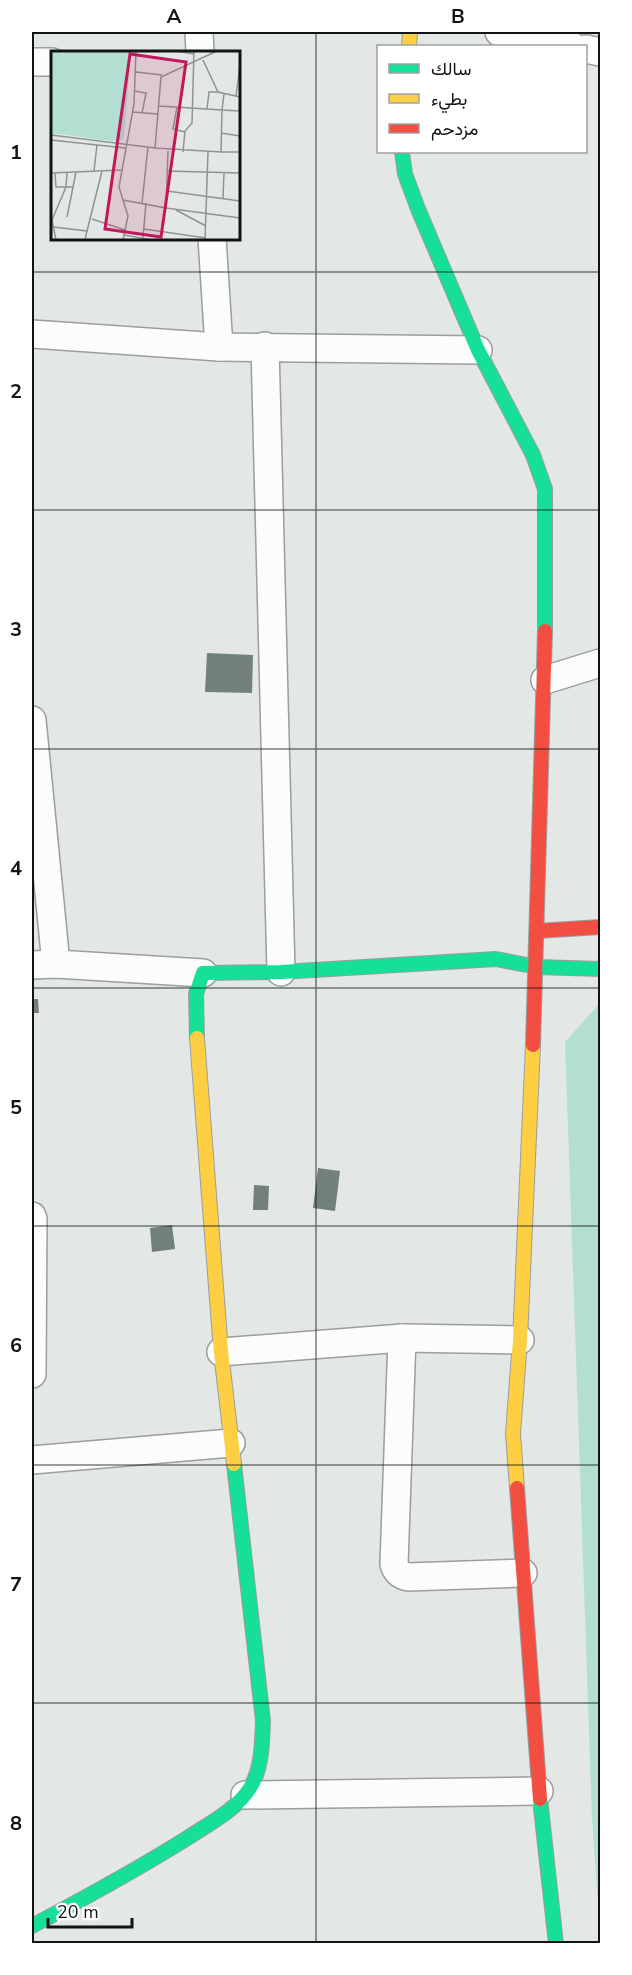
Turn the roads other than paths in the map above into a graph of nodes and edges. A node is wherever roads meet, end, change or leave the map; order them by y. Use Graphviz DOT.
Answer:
graph roads {
  1 [pos="199,32"];
  2 [pos="499,32"];
  3 [pos="567,45"];
  4 [pos="200,51"];
  5 [pos="32,62"];
  6 [pos="51,62"];
  7 [pos="402,153"];
  8 [pos="212,240"];
  9 [pos="32,334"];
  10 [pos="265,346"];
  11 [pos="219,347"];
  12 [pos="478,350"];
  13 [pos="600,663"];
  14 [pos="545,680"];
  15 [pos="32,730"];
  16 [pos="600,927"];
  17 [pos="537,931"];
  18 [pos="496,959"];
  19 [pos="44,965"];
  20 [pos="537,967"];
  21 [pos="600,969"];
  22 [pos="281,972"];
  23 [pos="203,973"];
  24 [pos="32,1216"];
  25 [pos="402,1338"];
  26 [pos="520,1340"];
  27 [pos="221,1352"];
  28 [pos="32,1374"];
  29 [pos="231,1443"];
  30 [pos="32,1460"];
  31 [pos="523,1573"];
  32 [pos="539,1791"];
  33 [pos="245,1795"];
  34 [pos="32,1926"];
  35 [pos="556,1944"];
  1 -- 4 [label="street"];
  2 -- 3 [label="street"];
  5 -- 6 [label="street"];
  7 -- 12 [label="street"];
  8 -- 11 [label="street"];
  9 -- 11 [label="street"];
  10 -- 11 [label="street"];
  10 -- 12 [label="street"];
  10 -- 22 [label="street"];
  12 -- 14 [label="street"];
  13 -- 14 [label="street"];
  14 -- 17 [label="street"];
  15 -- 19 [label="street"];
  16 -- 17 [label="street"];
  17 -- 18 [label="street"];
  17 -- 20 [label="street"];
  18 -- 20 [label="street"];
  18 -- 22 [label="street"];
  19 -- 23 [label="street"];
  20 -- 21 [label="street"];
  20 -- 26 [label="street"];
  22 -- 23 [label="street"];
  23 -- 27 [label="street"];
  24 -- 28 [label="street"];
  25 -- 26 [label="street"];
  25 -- 27 [label="street"];
  25 -- 31 [label="street"];
  26 -- 31 [label="street"];
  27 -- 29 [label="street"];
  29 -- 30 [label="street"];
  29 -- 33 [label="street"];
  31 -- 32 [label="street"];
  32 -- 33 [label="street"];
  32 -- 35 [label="street"];
  33 -- 34 [label="street"];
}
